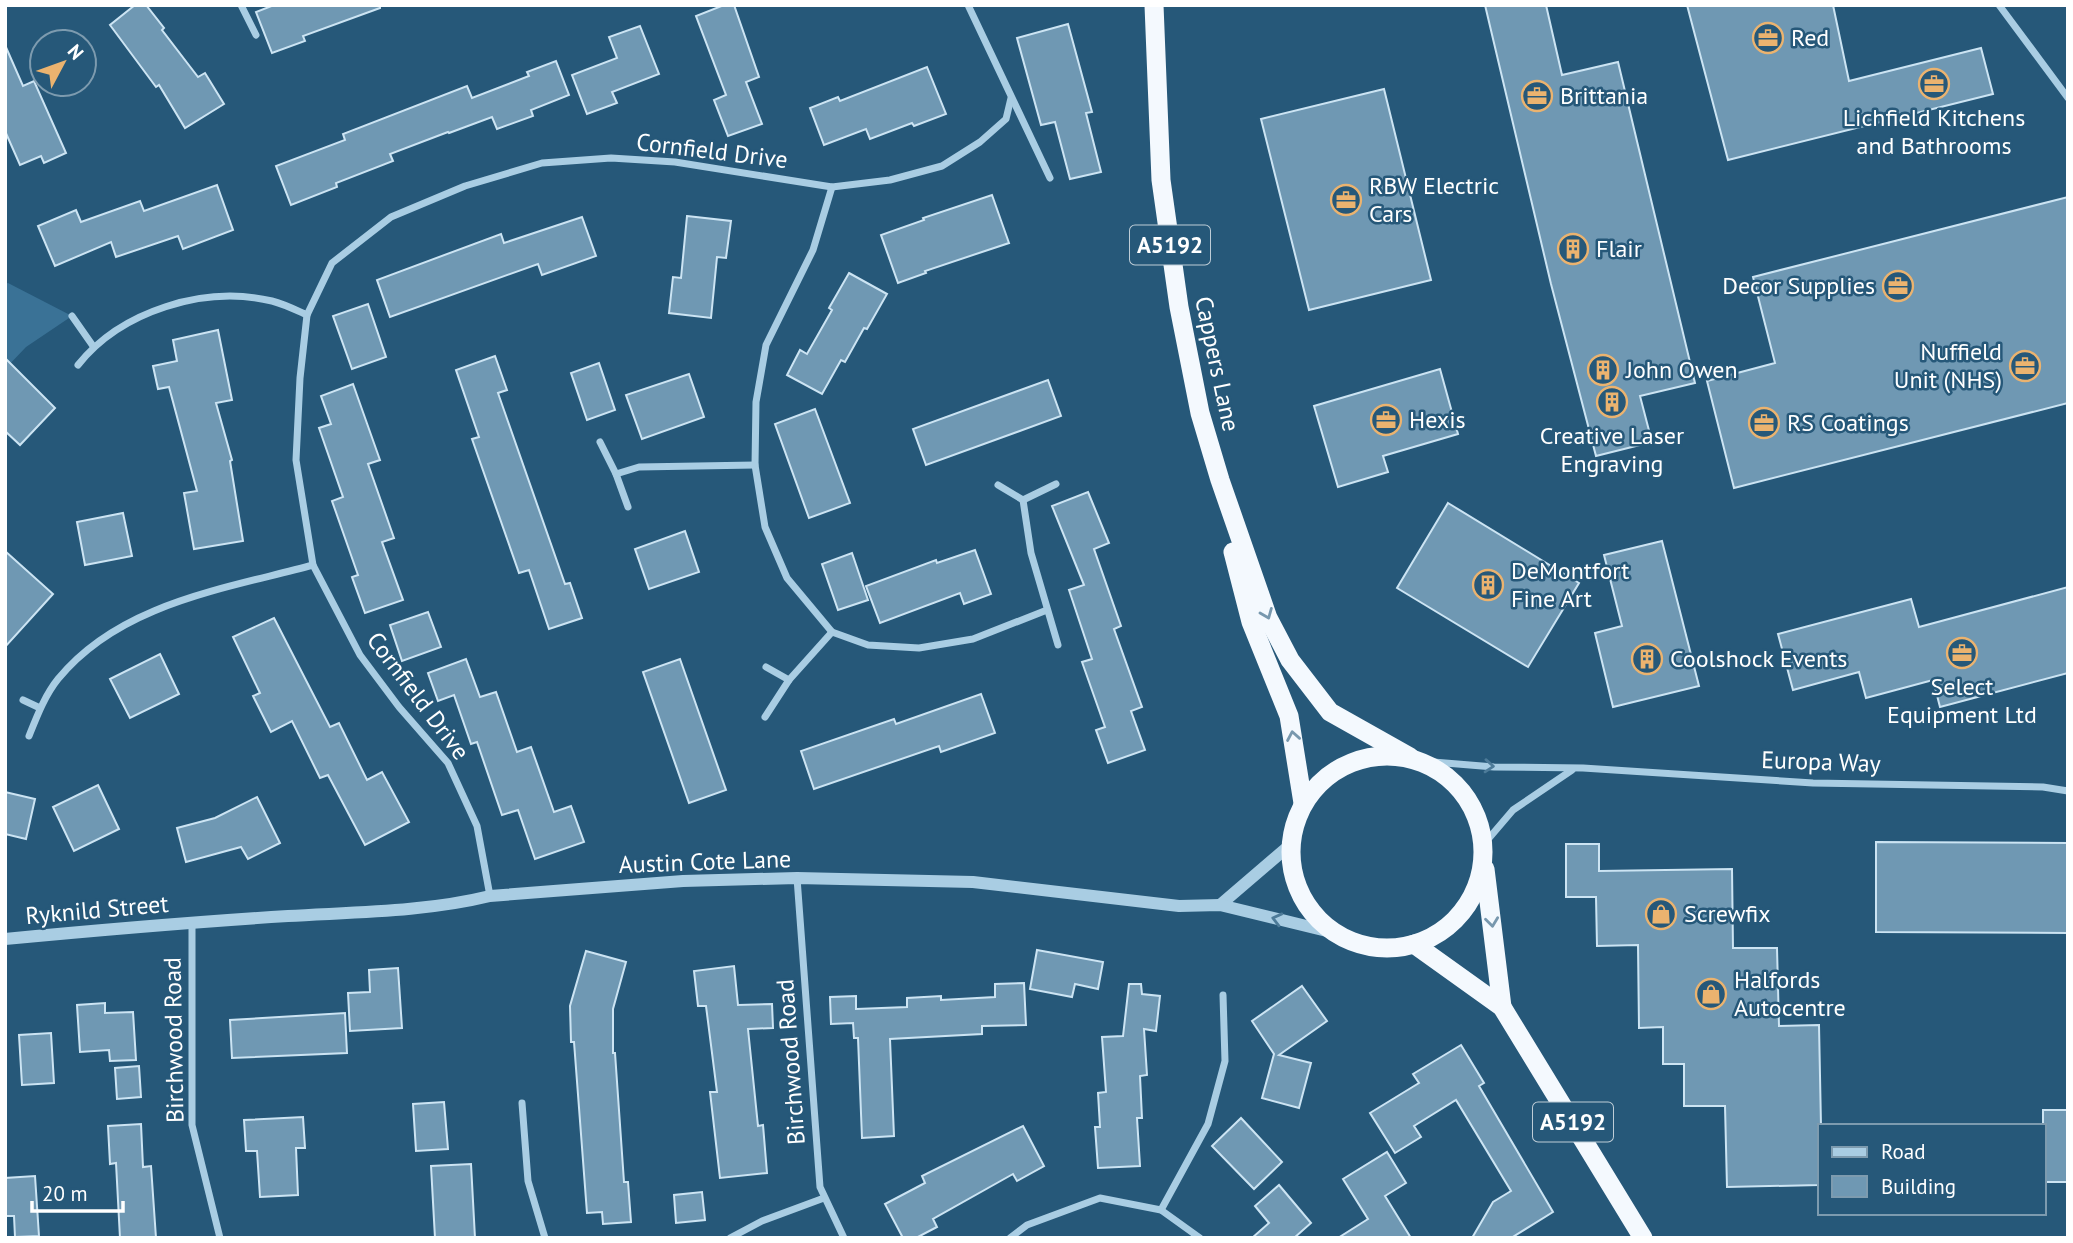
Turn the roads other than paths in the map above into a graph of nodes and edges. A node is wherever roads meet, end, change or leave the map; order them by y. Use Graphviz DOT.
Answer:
graph roads {
  1 [pos="241,5"];
  2 [pos="968,5"];
  3 [pos="1154,5"];
  4 [pos="1999,5"];
  5 [pos="256,35"];
  6 [pos="2068,98"];
  7 [pos="1011,99"];
  8 [pos="1050,178"];
  9 [pos="832,187"];
  10 [pos="307,315"];
  11 [pos="72,316"];
  12 [pos="93,346"];
  13 [pos="78,365"];
  14 [pos="600,442"];
  15 [pos="755,465"];
  16 [pos="616,474"];
  17 [pos="1220,480"];
  18 [pos="1056,484"];
  19 [pos="998,485"];
  20 [pos="1023,500"];
  21 [pos="628,507"];
  22 [pos="313,565"];
  23 [pos="1046,610"];
  24 [pos="832,632"];
  25 [pos="1058,645"];
  26 [pos="766,667"];
  27 [pos="789,680"];
  28 [pos="23,699"];
  29 [pos="40,708"];
  30 [pos="765,717"];
  31 [pos="29,736"];
  32 [pos="1415,759"];
  33 [pos="1572,770"];
  34 [pos="2068,791"];
  35 [pos="1303,803"];
  36 [pos="1290,845"];
  37 [pos="1484,849"];
  38 [pos="797,878"];
  39 [pos="490,896"];
  40 [pos="1220,905"];
  41 [pos="192,922"];
  42 [pos="1335,933"];
  43 [pos="5,939"];
  44 [pos="1414,944"];
  45 [pos="1223,995"];
  46 [pos="1502,1007"];
  47 [pos="522,1102"];
  48 [pos="824,1198"];
  49 [pos="1161,1210"];
  50 [pos="220,1238"];
  51 [pos="545,1238"];
  52 [pos="730,1238"];
  53 [pos="844,1238"];
  54 [pos="1010,1238"];
  55 [pos="1200,1238"];
  56 [pos="1643,1238"];
  1 -- 5 [label="street"];
  2 -- 7 [label="street"];
  3 -- 17 [label="highway, Cappers Lane / A5192"];
  4 -- 6 [label="street"];
  7 -- 8 [label="street"];
  7 -- 9 [label="street, Cornfield Drive"];
  9 -- 10 [label="street, Cornfield Drive"];
  9 -- 15 [label="street"];
  10 -- 12 [label="street"];
  10 -- 22 [label="street, Cornfield Drive"];
  11 -- 12 [label="street"];
  12 -- 13 [label="street"];
  14 -- 16 [label="street"];
  15 -- 16 [label="street"];
  15 -- 24 [label="street"];
  16 -- 21 [label="street"];
  17 -- 32 [label="highway, Cappers Lane / A5192, one-way"];
  35 -- 17 [label="highway, Cappers Lane / A5192, one-way"];
  18 -- 20 [label="street"];
  19 -- 20 [label="street"];
  20 -- 23 [label="street"];
  22 -- 29 [label="street"];
  22 -- 39 [label="street, Cornfield Drive"];
  23 -- 24 [label="street"];
  23 -- 25 [label="street"];
  24 -- 27 [label="street"];
  26 -- 27 [label="street"];
  27 -- 30 [label="street"];
  28 -- 29 [label="street"];
  29 -- 31 [label="street"];
  32 -- 33 [label="street, Europa Way, one-way"];
  32 -- 35 [label="highway"];
  32 -- 37 [label="highway"];
  33 -- 34 [label="street, Europa Way"];
  33 -- 37 [label="street"];
  35 -- 36 [label="highway"];
  36 -- 40 [label="street"];
  36 -- 42 [label="highway"];
  37 -- 44 [label="highway"];
  37 -- 46 [label="highway, A5192, one-way"];
  38 -- 39 [label="street, Austin Cote Lane"];
  38 -- 40 [label="street, Austin Cote Lane"];
  38 -- 48 [label="street, Birchwood Road"];
  39 -- 41 [label="street, Austin Cote Lane"];
  42 -- 40 [label="street, Austin Cote Lane, one-way"];
  41 -- 43 [label="street, Ryknild Street"];
  41 -- 50 [label="street, Birchwood Road"];
  42 -- 44 [label="highway"];
  44 -- 46 [label="highway, A5192"];
  45 -- 49 [label="street"];
  46 -- 56 [label="highway, A5192"];
  47 -- 51 [label="street"];
  48 -- 52 [label="street"];
  48 -- 53 [label="street, Birchwood Road"];
  49 -- 54 [label="street"];
  49 -- 55 [label="street"];
}
